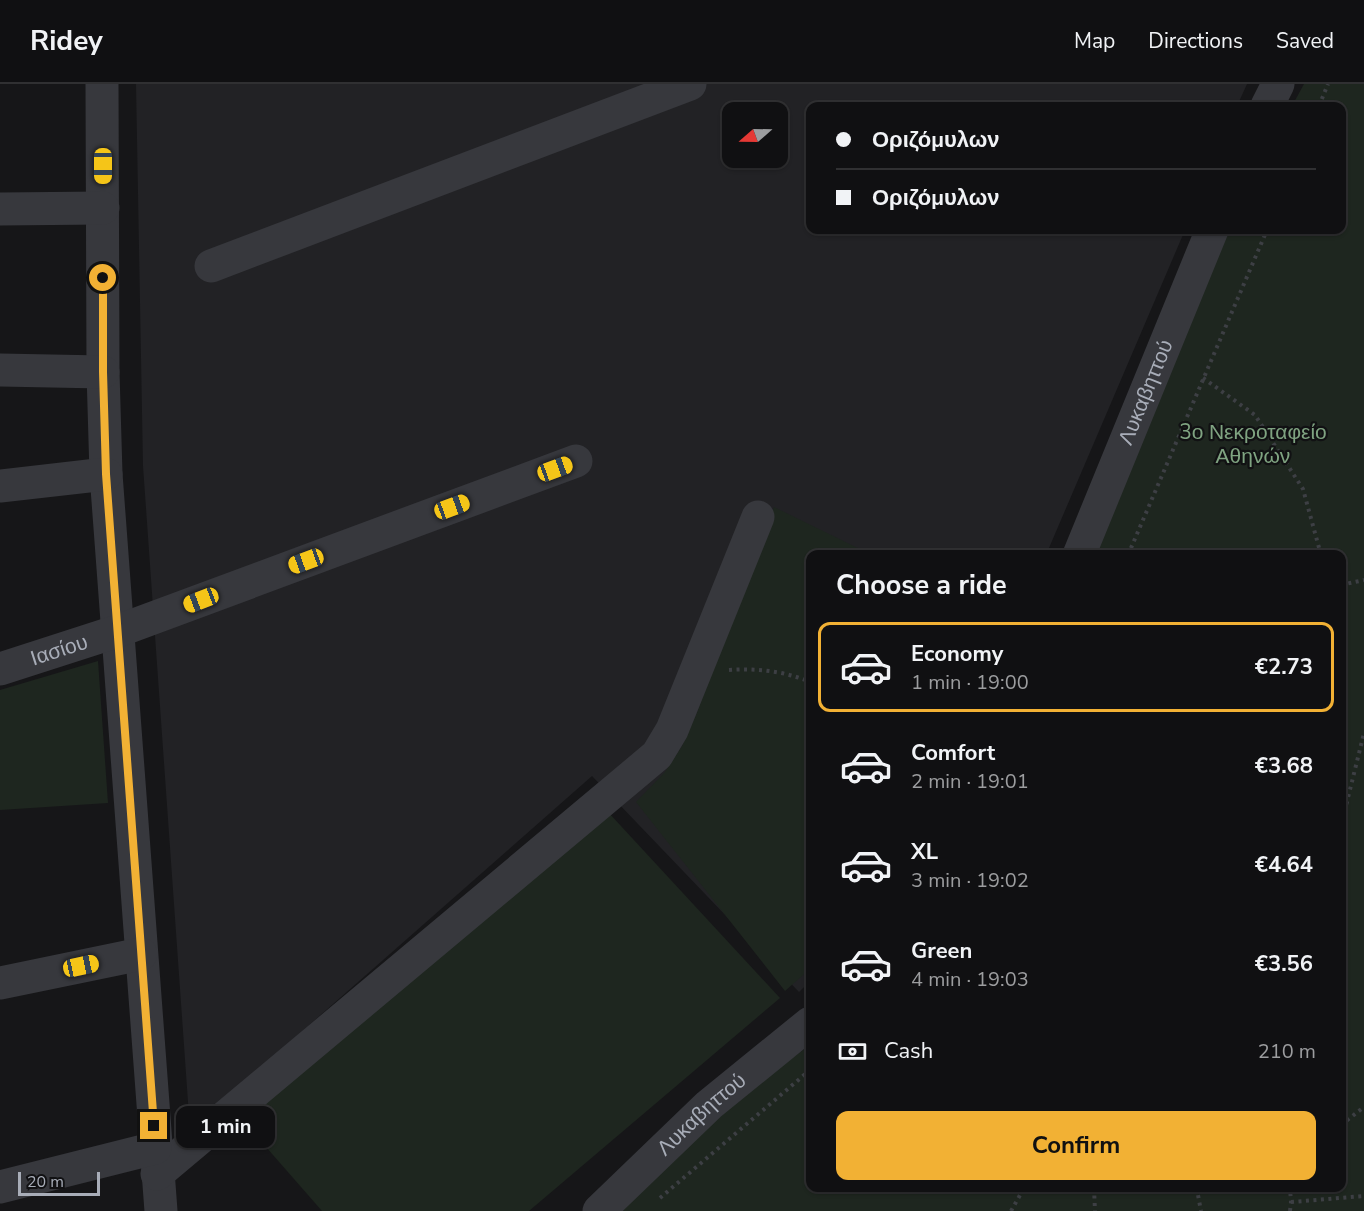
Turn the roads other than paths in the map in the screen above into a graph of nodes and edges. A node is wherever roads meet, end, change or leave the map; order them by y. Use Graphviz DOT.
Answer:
graph roads {
  1 [pos="102,84"];
  2 [pos="690,84"];
  3 [pos="1278,84"];
  4 [pos="1269,102"];
  5 [pos="104,208"];
  6 [pos="0,209"];
  7 [pos="1210,234"];
  8 [pos="211,266"];
  9 [pos="0,370"];
  10 [pos="103,372"];
  11 [pos="576,461"];
  12 [pos="106,474"];
  13 [pos="0,486"];
  14 [pos="758,517"];
  15 [pos="1081,550"];
  16 [pos="118,631"];
  17 [pos="0,669"];
  18 [pos="141,954"];
  19 [pos="0,984"];
  20 [pos="806,1026"];
  21 [pos="156,1161"];
  22 [pos="0,1186"];
  23 [pos="161,1211"];
  24 [pos="599,1211"];
  1 -- 5 [label="street"];
  2 -- 8 [label="street"];
  3 -- 4 [label="street"];
  5 -- 6 [label="street"];
  5 -- 10 [label="street"];
  7 -- 15 [label="street, Λυκαβηττού"];
  9 -- 10 [label="street"];
  10 -- 12 [label="street"];
  11 -- 16 [label="street, Ιασίου"];
  12 -- 13 [label="street"];
  12 -- 16 [label="street"];
  14 -- 21 [label="street"];
  16 -- 17 [label="street, Ιασίου"];
  16 -- 18 [label="street"];
  18 -- 19 [label="street"];
  18 -- 21 [label="street"];
  20 -- 24 [label="street, Λυκαβηττού"];
  21 -- 22 [label="street"];
  21 -- 23 [label="street"];
}
